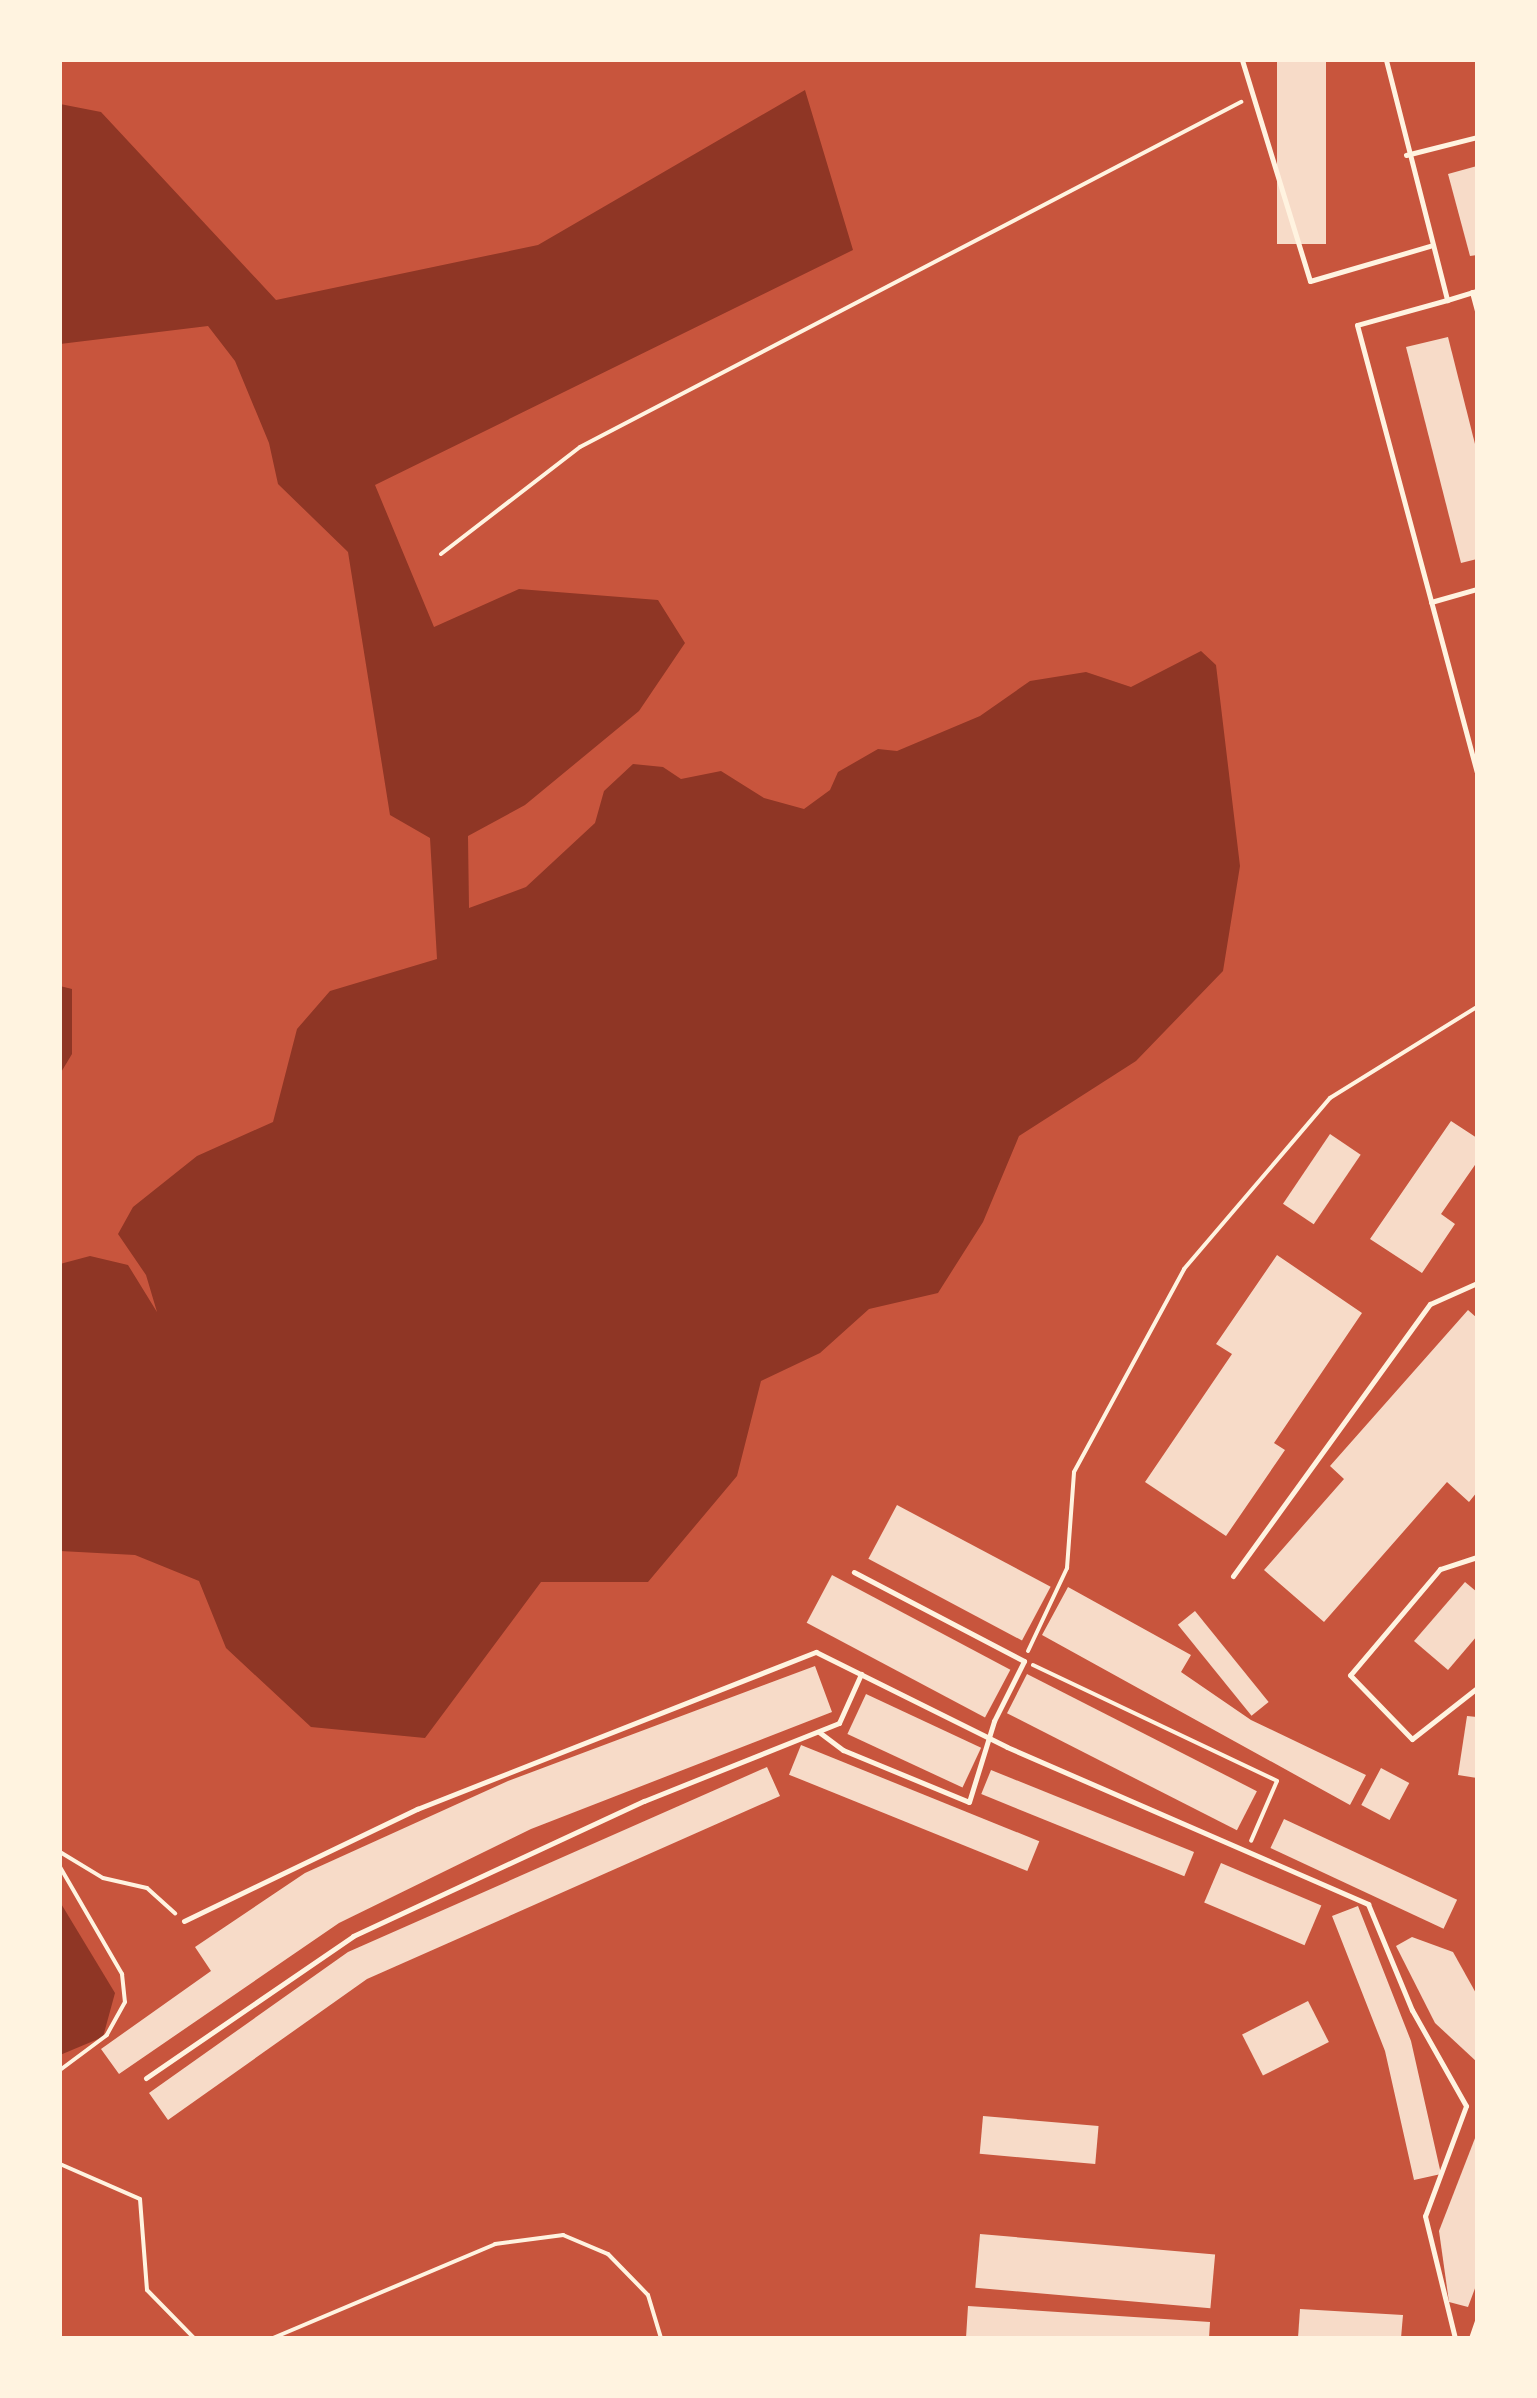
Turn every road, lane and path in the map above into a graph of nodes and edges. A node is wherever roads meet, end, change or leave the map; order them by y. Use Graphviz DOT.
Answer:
graph roads {
  1 [pos="1242,60"];
  2 [pos="1386,60"];
  3 [pos="1253,96"];
  4 [pos="1477,137"];
  5 [pos="1406,155"];
  6 [pos="1430,246"];
  7 [pos="1474,292"];
  8 [pos="1447,300"];
  9 [pos="1477,311"];
  10 [pos="441,554"];
  11 [pos="1477,589"];
  12 [pos="1431,602"];
  13 [pos="1477,772"];
  14 [pos="1477,1007"];
  15 [pos="1477,1283"];
  16 [pos="1477,1557"];
  17 [pos="854,1572"];
  18 [pos="1233,1576"];
  19 [pos="1024,1661"];
  20 [pos="861,1674"];
  21 [pos="1477,1688"];
  22 [pos="818,1731"];
  23 [pos="993,1741"];
  24 [pos="1246,1851"];
  25 [pos="60,1852"];
  26 [pos="60,1867"];
  27 [pos="184,1921"];
  28 [pos="60,2070"];
  29 [pos="146,2078"];
  30 [pos="60,2164"];
  31 [pos="1477,2321"];
  32 [pos="194,2338"];
  33 [pos="273,2338"];
  34 [pos="661,2338"];
  35 [pos="1455,2338"];
  36 [pos="1471,2338"];
  1 -- 3 [label="lane"];
  2 -- 5 [label="lane"];
  3 -- 6 [label="lane"];
  3 -- 10 [label="path"];
  4 -- 5 [label="lane"];
  5 -- 6 [label="lane"];
  6 -- 8 [label="lane"];
  7 -- 8 [label="lane"];
  7 -- 9 [label="lane"];
  8 -- 12 [label="lane"];
  11 -- 12 [label="lane"];
  12 -- 13 [label="lane"];
  14 -- 19 [label="path"];
  15 -- 18 [label="lane"];
  16 -- 21 [label="lane"];
  17 -- 19 [label="lane"];
  19 -- 23 [label="lane"];
  19 -- 24 [label="path"];
  20 -- 22 [label="lane"];
  20 -- 23 [label="lane"];
  20 -- 27 [label="lane"];
  22 -- 23 [label="lane"];
  22 -- 29 [label="lane"];
  23 -- 24 [label="lane"];
  24 -- 35 [label="lane"];
  25 -- 27 [label="path"];
  26 -- 28 [label="path"];
  30 -- 32 [label="path"];
  31 -- 36 [label="lane"];
  33 -- 34 [label="path"];
}
